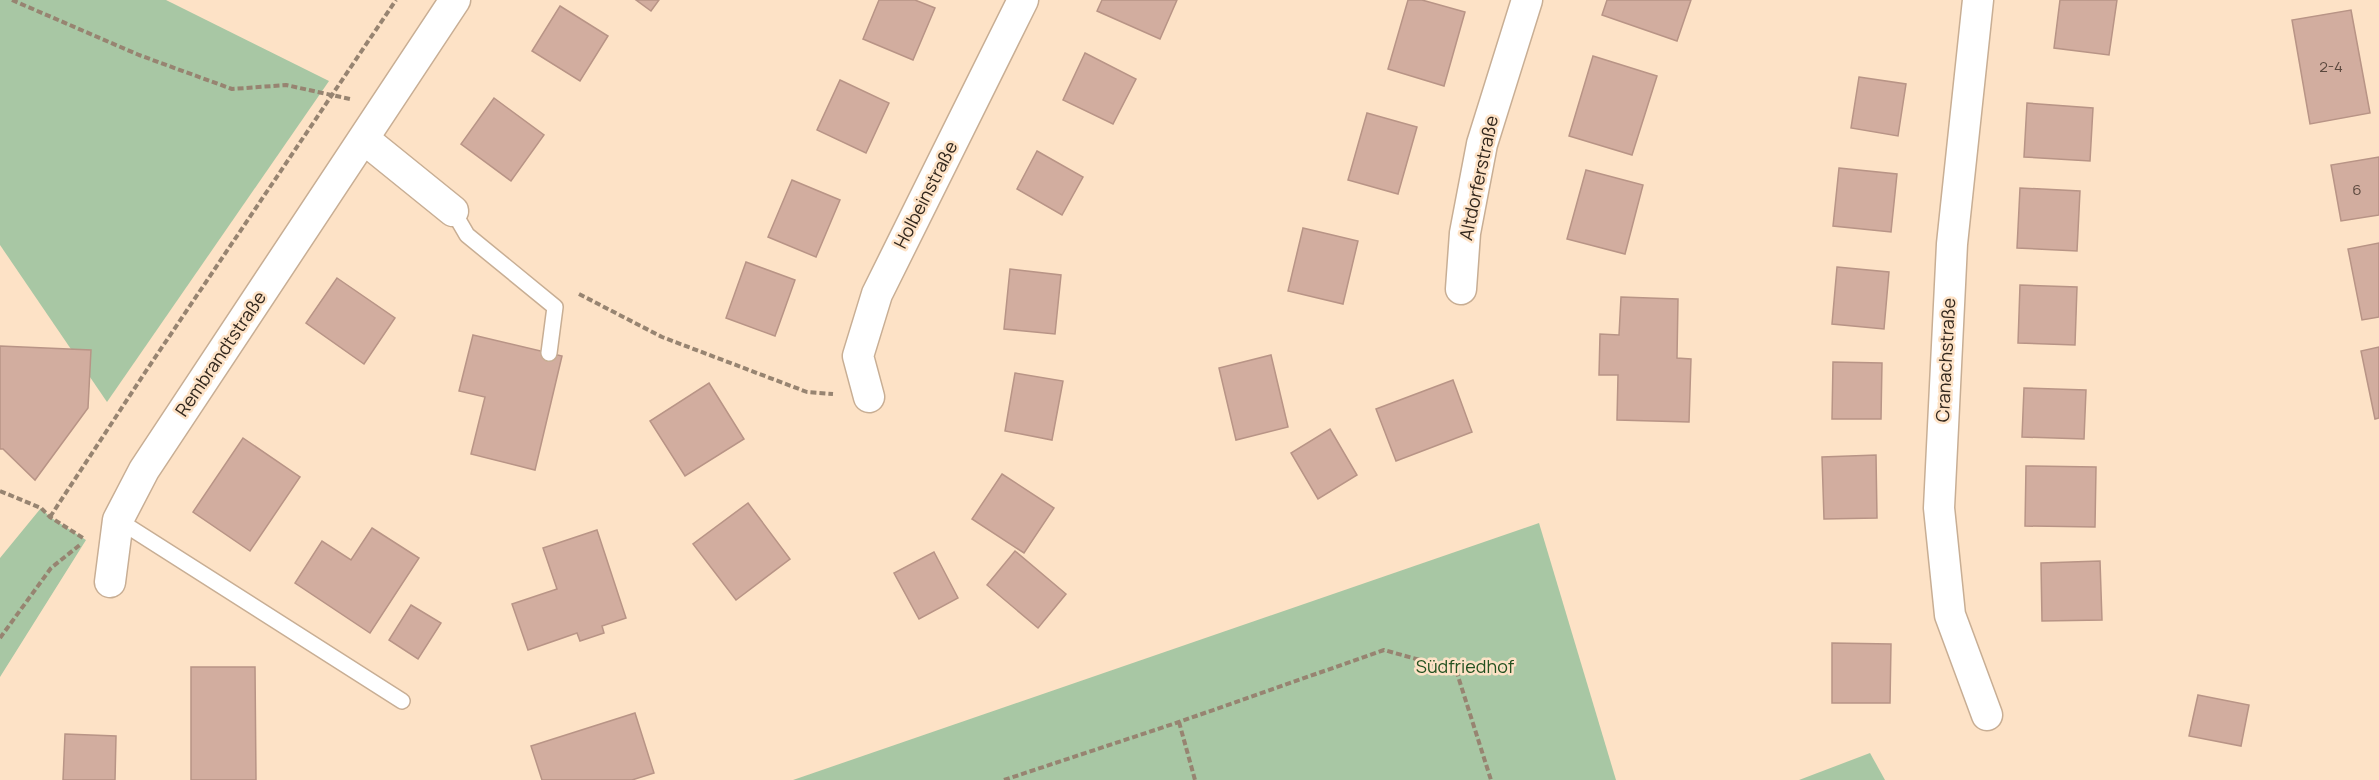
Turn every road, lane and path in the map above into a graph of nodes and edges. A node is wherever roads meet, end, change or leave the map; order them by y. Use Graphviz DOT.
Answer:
graph roads {
  1 [pos="12,0"];
  2 [pos="396,0"];
  3 [pos="455,0"];
  4 [pos="1023,0"];
  5 [pos="1527,0"];
  6 [pos="1978,0"];
  7 [pos="333,94"];
  8 [pos="383,109"];
  9 [pos="364,139"];
  10 [pos="453,212"];
  11 [pos="1461,289"];
  12 [pos="572,291"];
  13 [pos="549,353"];
  14 [pos="869,397"];
  15 [pos="0,491"];
  16 [pos="50,517"];
  17 [pos="117,520"];
  18 [pos="110,582"];
  19 [pos="0,638"];
  20 [pos="402,701"];
  21 [pos="1988,715"];
  22 [pos="1179,722"];
  23 [pos="1004,780"];
  24 [pos="1195,780"];
  25 [pos="1491,780"];
  1 -- 7 [label="path"];
  2 -- 7 [label="path"];
  3 -- 8 [label="street, Rembrandtstraße"];
  4 -- 14 [label="street, Holbeinstraße"];
  5 -- 11 [label="street, Altdorferstraße"];
  6 -- 21 [label="street, Cranachstraße"];
  7 -- 8 [label="path"];
  7 -- 16 [label="path"];
  8 -- 9 [label="street, Rembrandtstraße"];
  9 -- 10 [label="street"];
  9 -- 17 [label="street, Rembrandtstraße"];
  10 -- 13 [label="lane"];
  12 -- 14 [label="path"];
  15 -- 16 [label="path"];
  16 -- 19 [label="path"];
  17 -- 18 [label="street, Rembrandtstraße"];
  17 -- 20 [label="lane"];
  22 -- 23 [label="path"];
  22 -- 24 [label="path"];
  22 -- 25 [label="path"];
}
